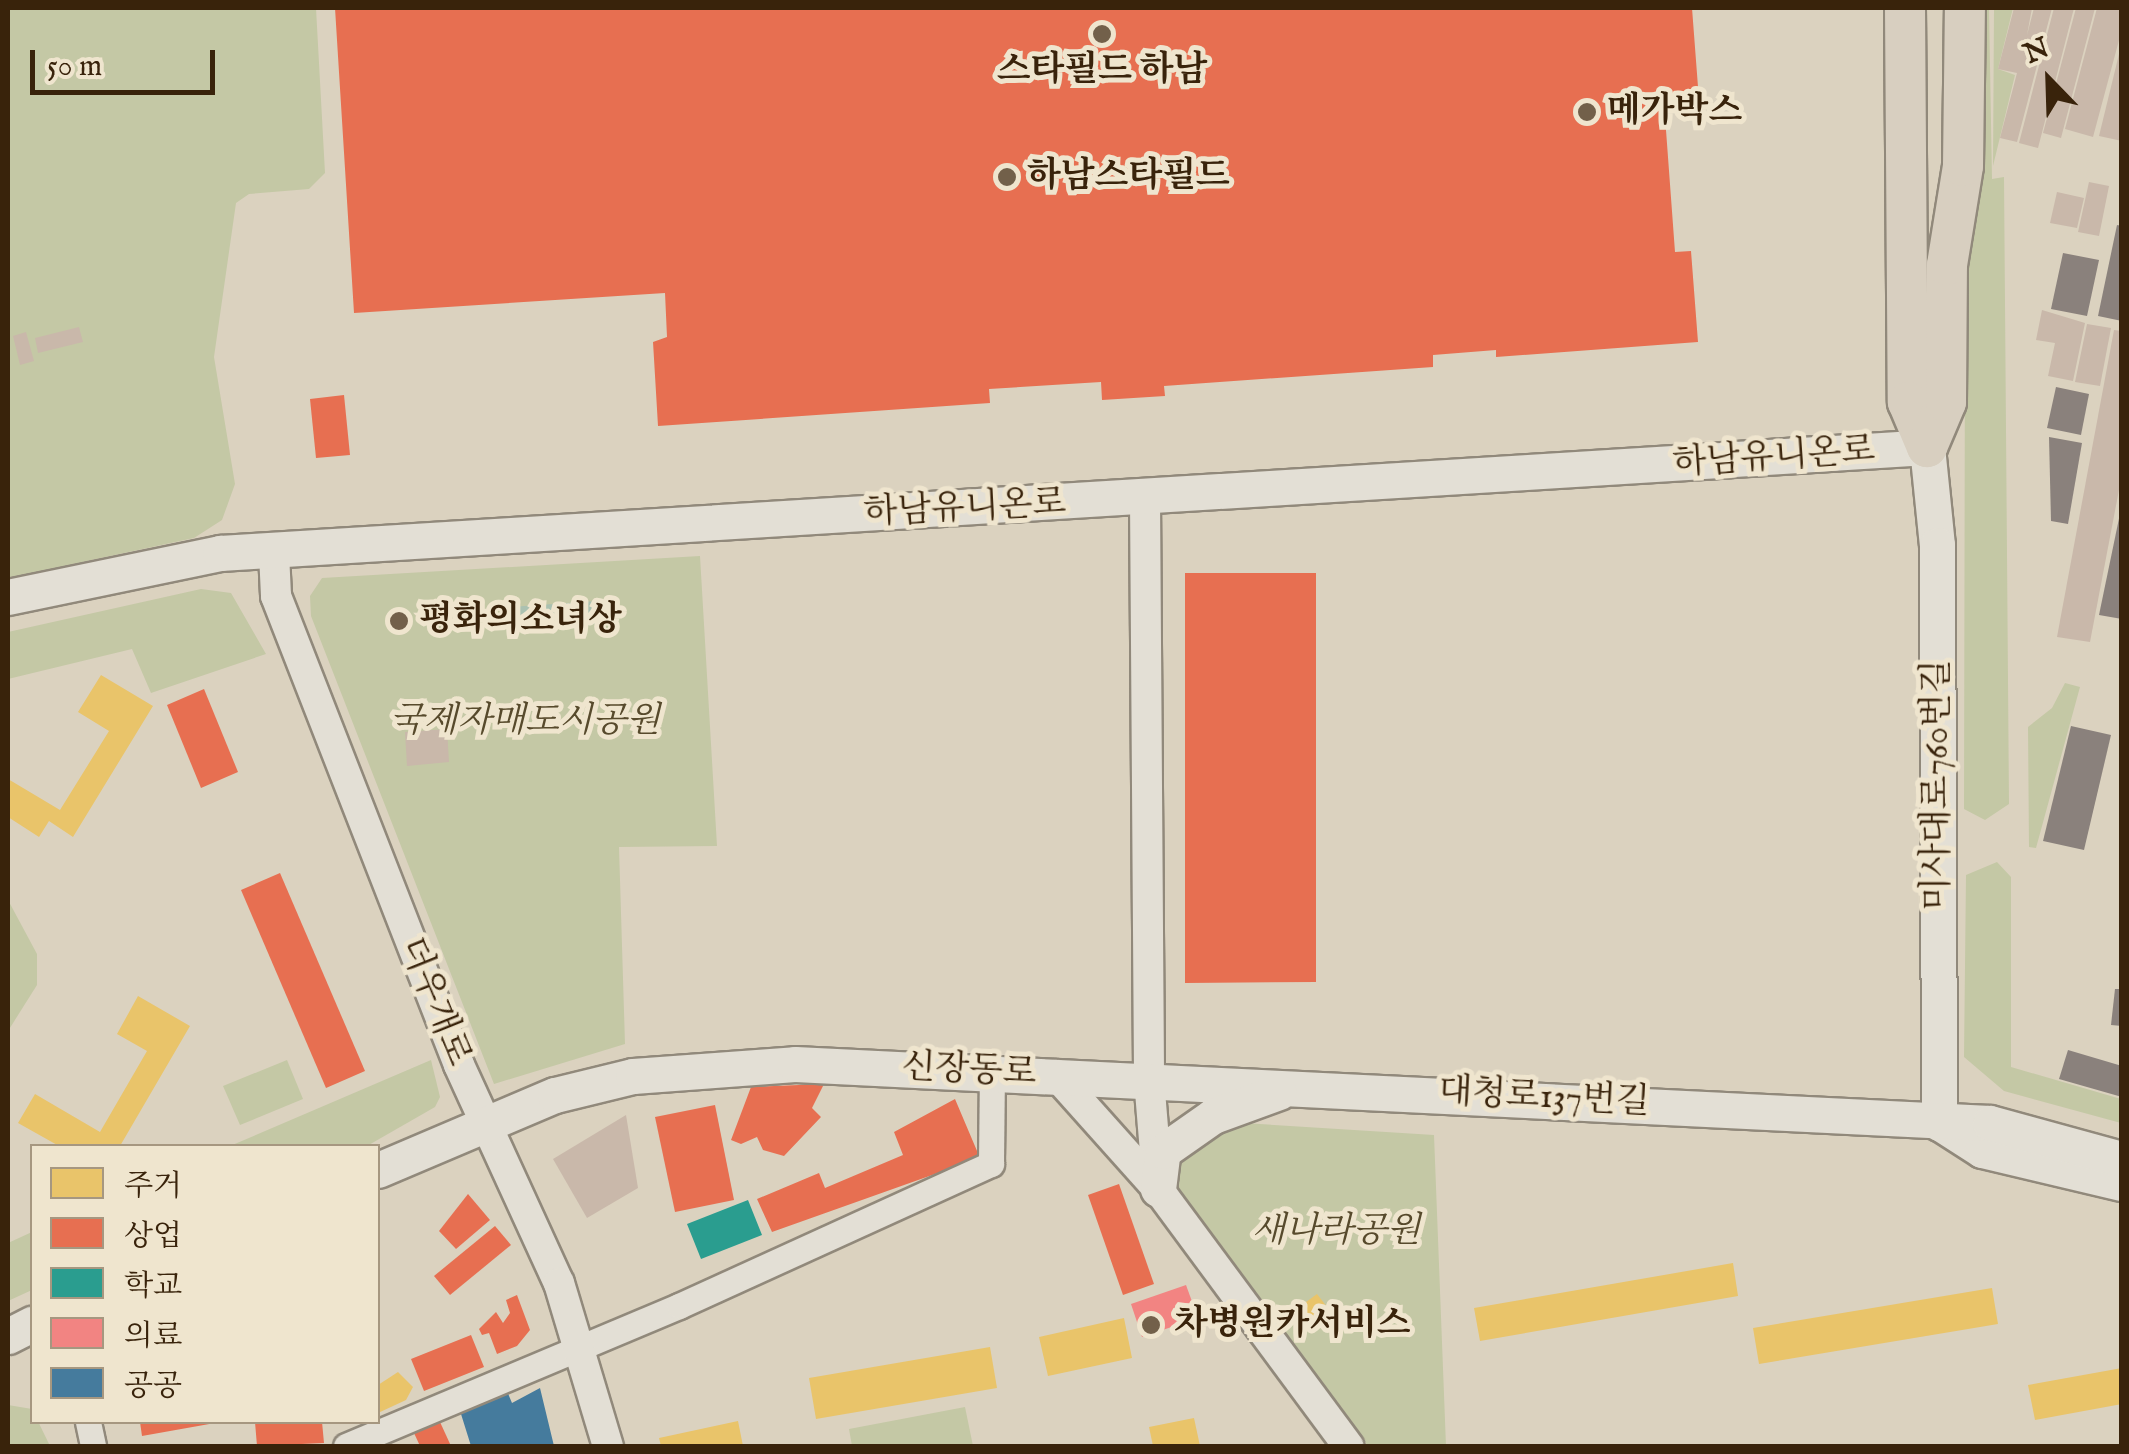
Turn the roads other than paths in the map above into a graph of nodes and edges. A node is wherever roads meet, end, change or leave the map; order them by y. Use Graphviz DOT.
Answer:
graph roads {
  1 [pos="1905,8"];
  2 [pos="1937,8"];
  3 [pos="1964,8"];
  4 [pos="1948,266"];
  5 [pos="1927,447"];
  6 [pos="1145,499"];
  7 [pos="274,553"];
  8 [pos="8,597"];
  9 [pos="992,1072"];
  10 [pos="1056,1075"];
  11 [pos="1150,1080"];
  12 [pos="1296,1085"];
  13 [pos="1939,1123"];
  14 [pos="485,1124"];
  15 [pos="2122,1158"];
  16 [pos="380,1169"];
  17 [pos="2122,1182"];
  18 [pos="1158,1189"];
  19 [pos="579,1348"];
  20 [pos="346,1446"];
  21 [pos="608,1446"];
  22 [pos="1348,1446"];
  1 -- 5 [label="main road"];
  2 -- 4 [label="main road"];
  3 -- 4 [label="main road"];
  4 -- 5 [label="main road"];
  5 -- 6 [label="main road, 하남유니온로"];
  5 -- 13 [label="main road, 미사대로760번길"];
  6 -- 7 [label="main road, 하남유니온로"];
  6 -- 11 [label="street"];
  7 -- 8 [label="main road, 하남유니온로"];
  7 -- 14 [label="street, 더우개로"];
  9 -- 10 [label="main road, 신장동로"];
  9 -- 14 [label="main road, 신장동로"];
  9 -- 19 [label="street"];
  10 -- 11 [label="main road, 신장동로"];
  10 -- 18 [label="street"];
  11 -- 12 [label="main road, 대청로137번길"];
  11 -- 18 [label="street"];
  12 -- 13 [label="main road, 대청로137번길"];
  12 -- 18 [label="main road"];
  13 -- 15 [label="main road, 대청로137번길"];
  13 -- 17 [label="main road, 대청로137번길"];
  14 -- 16 [label="main road, 신장동로"];
  14 -- 19 [label="street, 더우개로"];
  18 -- 22 [label="street"];
  19 -- 20 [label="street"];
  19 -- 21 [label="street, 더우개로"];
}
